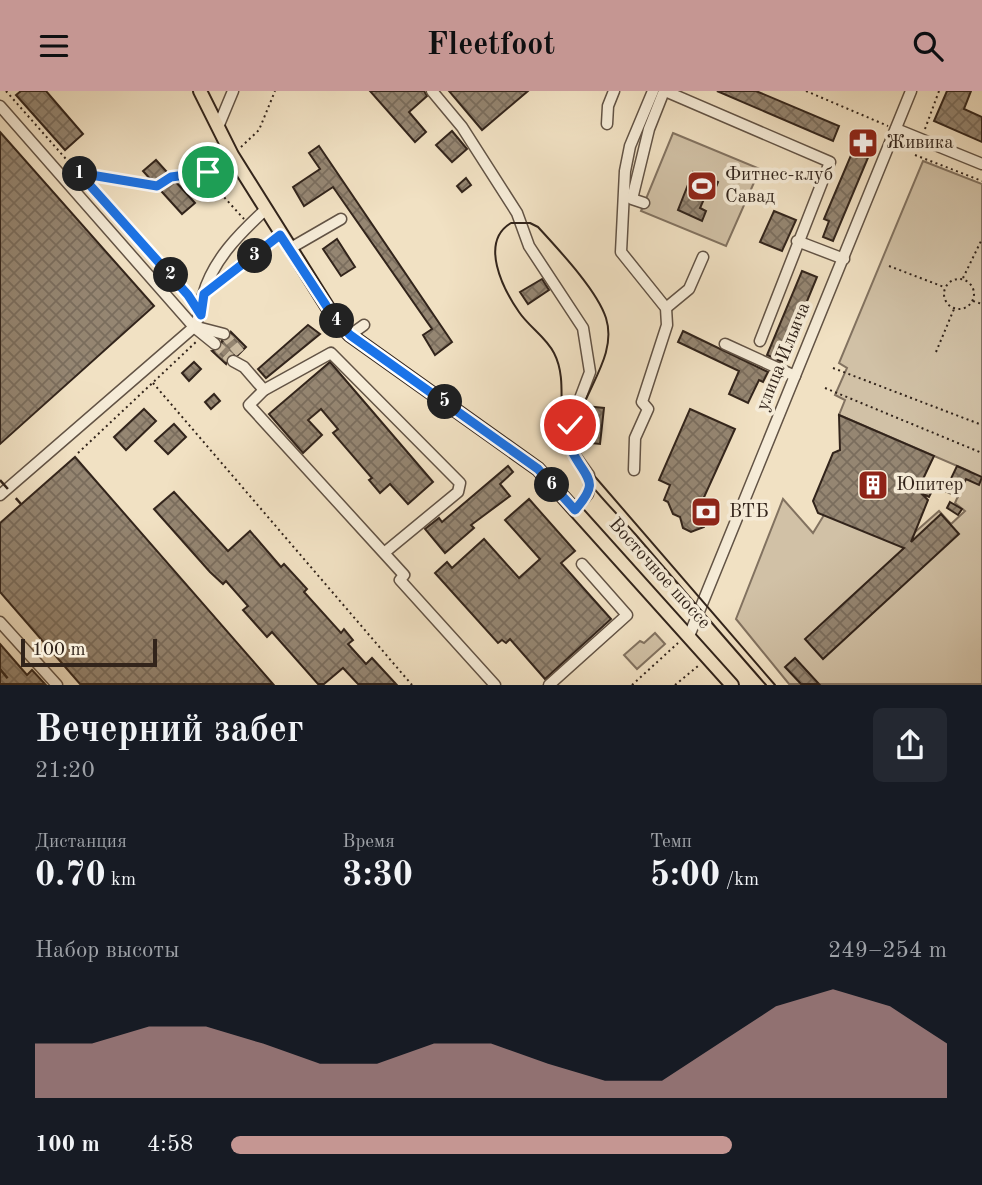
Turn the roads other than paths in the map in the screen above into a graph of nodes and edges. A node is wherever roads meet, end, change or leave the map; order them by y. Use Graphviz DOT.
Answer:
graph roads {
  1 [pos="200,91"];
  2 [pos="233,91"];
  3 [pos="432,91"];
  4 [pos="614,91"];
  5 [pos="653,91"];
  6 [pos="664,91"];
  7 [pos="911,91"];
  8 [pos="0,106"];
  9 [pos="607,124"];
  10 [pos="218,127"];
  11 [pos="896,129"];
  12 [pos="982,164"];
  13 [pos="644,204"];
  14 [pos="265,210"];
  15 [pos="341,219"];
  16 [pos="280,235"];
  17 [pos="797,240"];
  18 [pos="289,249"];
  19 [pos="704,257"];
  20 [pos="844,259"];
  21 [pos="204,294"];
  22 [pos="666,308"];
  23 [pos="364,325"];
  24 [pos="198,330"];
  25 [pos="224,334"];
  26 [pos="350,335"];
  27 [pos="760,341"];
  28 [pos="215,344"];
  29 [pos="725,344"];
  30 [pos="237,357"];
  31 [pos="795,376"];
  32 [pos="264,390"];
  33 [pos="634,470"];
  34 [pos="0,495"];
  35 [pos="575,510"];
  36 [pos="384,553"];
  37 [pos="582,564"];
  38 [pos="0,622"];
  39 [pos="684,639"];
  40 [pos="57,684"];
  41 [pos="495,684"];
  42 [pos="549,684"];
  43 [pos="732,684"];
  1 -- 10 [label="main road, Восточное шоссе"];
  2 -- 10 [label="street"];
  3 -- 35 [label="street"];
  4 -- 9 [label="street"];
  5 -- 22 [label="street"];
  6 -- 13 [label="street"];
  6 -- 17 [label="street"];
  7 -- 11 [label="street, улица Ильича"];
  8 -- 24 [label="street"];
  10 -- 14 [label="main road, Восточное шоссе"];
  11 -- 12 [label="street"];
  11 -- 20 [label="street, улица Ильича"];
  14 -- 16 [label="main road, Восточное шоссе"];
  14 -- 21 [label="street"];
  15 -- 18 [label="street"];
  16 -- 18 [label="main road, Восточное шоссе"];
  16 -- 21 [label="street"];
  17 -- 20 [label="street"];
  17 -- 27 [label="street"];
  18 -- 26 [label="main road, Восточное шоссе"];
  19 -- 22 [label="street"];
  20 -- 31 [label="street, улица Ильича"];
  21 -- 24 [label="street"];
  22 -- 33 [label="street"];
  23 -- 26 [label="street"];
  24 -- 25 [label="street"];
  24 -- 28 [label="street"];
  24 -- 34 [label="street"];
  26 -- 35 [label="main road, Восточное шоссе"];
  29 -- 31 [label="street"];
  30 -- 32 [label="street"];
  31 -- 39 [label="street, улица Ильича"];
  32 -- 36 [label="street"];
  32 -- 36 [label="street"];
  35 -- 39 [label="main road, Восточное шоссе"];
  36 -- 41 [label="street"];
  37 -- 42 [label="street"];
  38 -- 40 [label="street"];
  39 -- 43 [label="main road, Восточное шоссе"];
}
